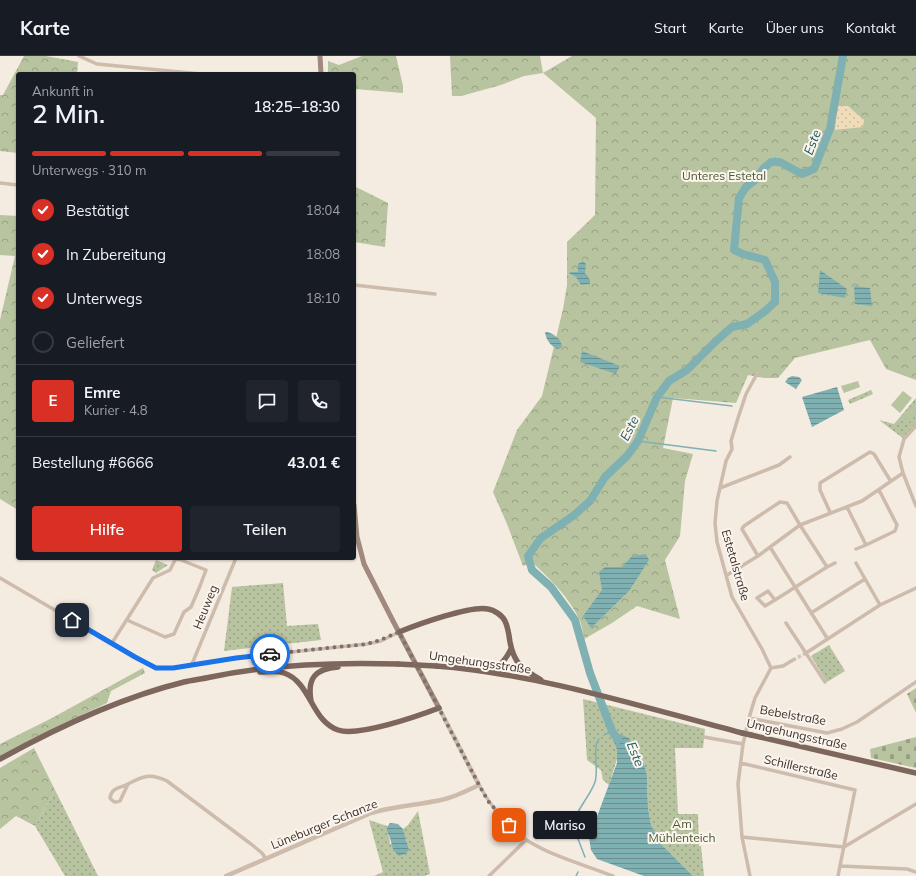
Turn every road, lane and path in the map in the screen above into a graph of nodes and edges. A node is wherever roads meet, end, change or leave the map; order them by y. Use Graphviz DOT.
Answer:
graph roads {
  1 [pos="79,56"];
  2 [pos="320,56"];
  3 [pos="180,72"];
  4 [pos="321,72"];
  5 [pos="0,183"];
  6 [pos="16,185"];
  7 [pos="356,285"];
  8 [pos="435,294"];
  9 [pos="758,372"];
  10 [pos="916,426"];
  11 [pos="790,457"];
  12 [pos="903,473"];
  13 [pos="890,480"];
  14 [pos="720,488"];
  15 [pos="879,490"];
  16 [pos="914,499"];
  17 [pos="916,506"];
  18 [pos="847,507"];
  19 [pos="830,512"];
  20 [pos="800,525"];
  21 [pos="356,526"];
  22 [pos="866,545"];
  23 [pos="770,547"];
  24 [pos="856,549"];
  25 [pos="758,556"];
  26 [pos="175,560"];
  27 [pos="181,560"];
  28 [pos="235,560"];
  29 [pos="835,563"];
  30 [pos="856,563"];
  31 [pos="827,567"];
  32 [pos="727,575"];
  33 [pos="0,578"];
  34 [pos="865,580"];
  35 [pos="795,587"];
  36 [pos="916,588"];
  37 [pos="775,600"];
  38 [pos="880,605"];
  39 [pos="811,613"];
  40 [pos="127,620"];
  41 [pos="786,623"];
  42 [pos="399,632"];
  43 [pos="827,638"];
  44 [pos="112,643"];
  45 [pos="511,649"];
  46 [pos="806,653"];
  47 [pos="793,660"];
  48 [pos="373,663"];
  49 [pos="192,664"];
  50 [pos="770,668"];
  51 [pos="479,671"];
  52 [pos="220,675"];
  53 [pos="825,682"];
  54 [pos="916,682"];
  55 [pos="544,683"];
  56 [pos="312,702"];
  57 [pos="439,708"];
  58 [pos="749,718"];
  59 [pos="704,737"];
  60 [pos="743,744"];
  61 [pos="0,759"];
  62 [pos="741,763"];
  63 [pos="916,773"];
  64 [pos="128,784"];
  65 [pos="479,785"];
  66 [pos="916,804"];
  67 [pos="742,837"];
  68 [pos="526,840"];
  69 [pos="844,847"];
  70 [pos="266,859"];
  71 [pos="840,866"];
  72 [pos="916,872"];
  73 [pos="226,876"];
  74 [pos="489,876"];
  75 [pos="613,876"];
  76 [pos="750,876"];
  77 [pos="838,876"];
  1 -- 3 [label="street"];
  2 -- 4 [label="main road"];
  5 -- 6 [label="street"];
  7 -- 8 [label="street"];
  9 -- 14 [label="street, Estetalstraße"];
  10 -- 12 [label="street"];
  11 -- 14 [label="street"];
  12 -- 13 [label="street"];
  12 -- 16 [label="street"];
  13 -- 15 [label="street"];
  13 -- 19 [label="street"];
  14 -- 32 [label="street, Estetalstraße"];
  15 -- 18 [label="street"];
  15 -- 22 [label="street"];
  16 -- 17 [label="street"];
  18 -- 19 [label="street"];
  18 -- 22 [label="street"];
  19 -- 20 [label="street"];
  20 -- 23 [label="street"];
  20 -- 25 [label="street"];
  20 -- 31 [label="street"];
  21 -- 42 [label="main road"];
  22 -- 24 [label="street"];
  23 -- 25 [label="street"];
  23 -- 35 [label="street"];
  25 -- 32 [label="street"];
  26 -- 40 [label="street"];
  27 -- 40 [label="street"];
  28 -- 49 [label="street, Heuweg"];
  29 -- 31 [label="street"];
  30 -- 34 [label="street"];
  31 -- 35 [label="street"];
  32 -- 50 [label="street, Estetalstraße"];
  33 -- 44 [label="street"];
  34 -- 38 [label="street"];
  34 -- 39 [label="street"];
  35 -- 37 [label="street"];
  35 -- 39 [label="street"];
  36 -- 38 [label="street"];
  37 -- 37 [label="street"];
  38 -- 43 [label="street"];
  39 -- 43 [label="street"];
  40 -- 44 [label="street"];
  41 -- 46 [label="street"];
  42 -- 45 [label="main road"];
  42 -- 49 [label="street"];
  42 -- 57 [label="main road"];
  43 -- 46 [label="street"];
  44 -- 49 [label="street"];
  45 -- 51 [label="main road"];
  45 -- 55 [label="main road"];
  46 -- 53 [label="street"];
  47 -- 50 [label="street"];
  48 -- 51 [label="main road, Umgehungsstraße, bridge"];
  48 -- 52 [label="main road, Umgehungsstraße"];
  48 -- 56 [label="main road"];
  50 -- 58 [label="street"];
  51 -- 55 [label="main road, Umgehungsstraße"];
  52 -- 56 [label="main road"];
  52 -- 61 [label="main road, Umgehungsstraße"];
  54 -- 58 [label="street, Bebelstraße"];
  55 -- 63 [label="main road, Umgehungsstraße, bridge"];
  56 -- 57 [label="main road"];
  57 -- 65 [label="street"];
  58 -- 60 [label="street"];
  59 -- 60 [label="street"];
  60 -- 62 [label="street"];
  62 -- 67 [label="street"];
  62 -- 69 [label="street, Schillerstraße"];
  64 -- 64 [label="street"];
  64 -- 70 [label="street"];
  65 -- 68 [label="street"];
  65 -- 70 [label="street, Lüneburger Schanze"];
  66 -- 69 [label="street"];
  67 -- 69 [label="street"];
  67 -- 76 [label="street"];
  68 -- 74 [label="street"];
  68 -- 75 [label="street"];
  69 -- 71 [label="street"];
  70 -- 73 [label="street, Lüneburger Schanze"];
  71 -- 72 [label="street"];
  71 -- 77 [label="street"];
}
